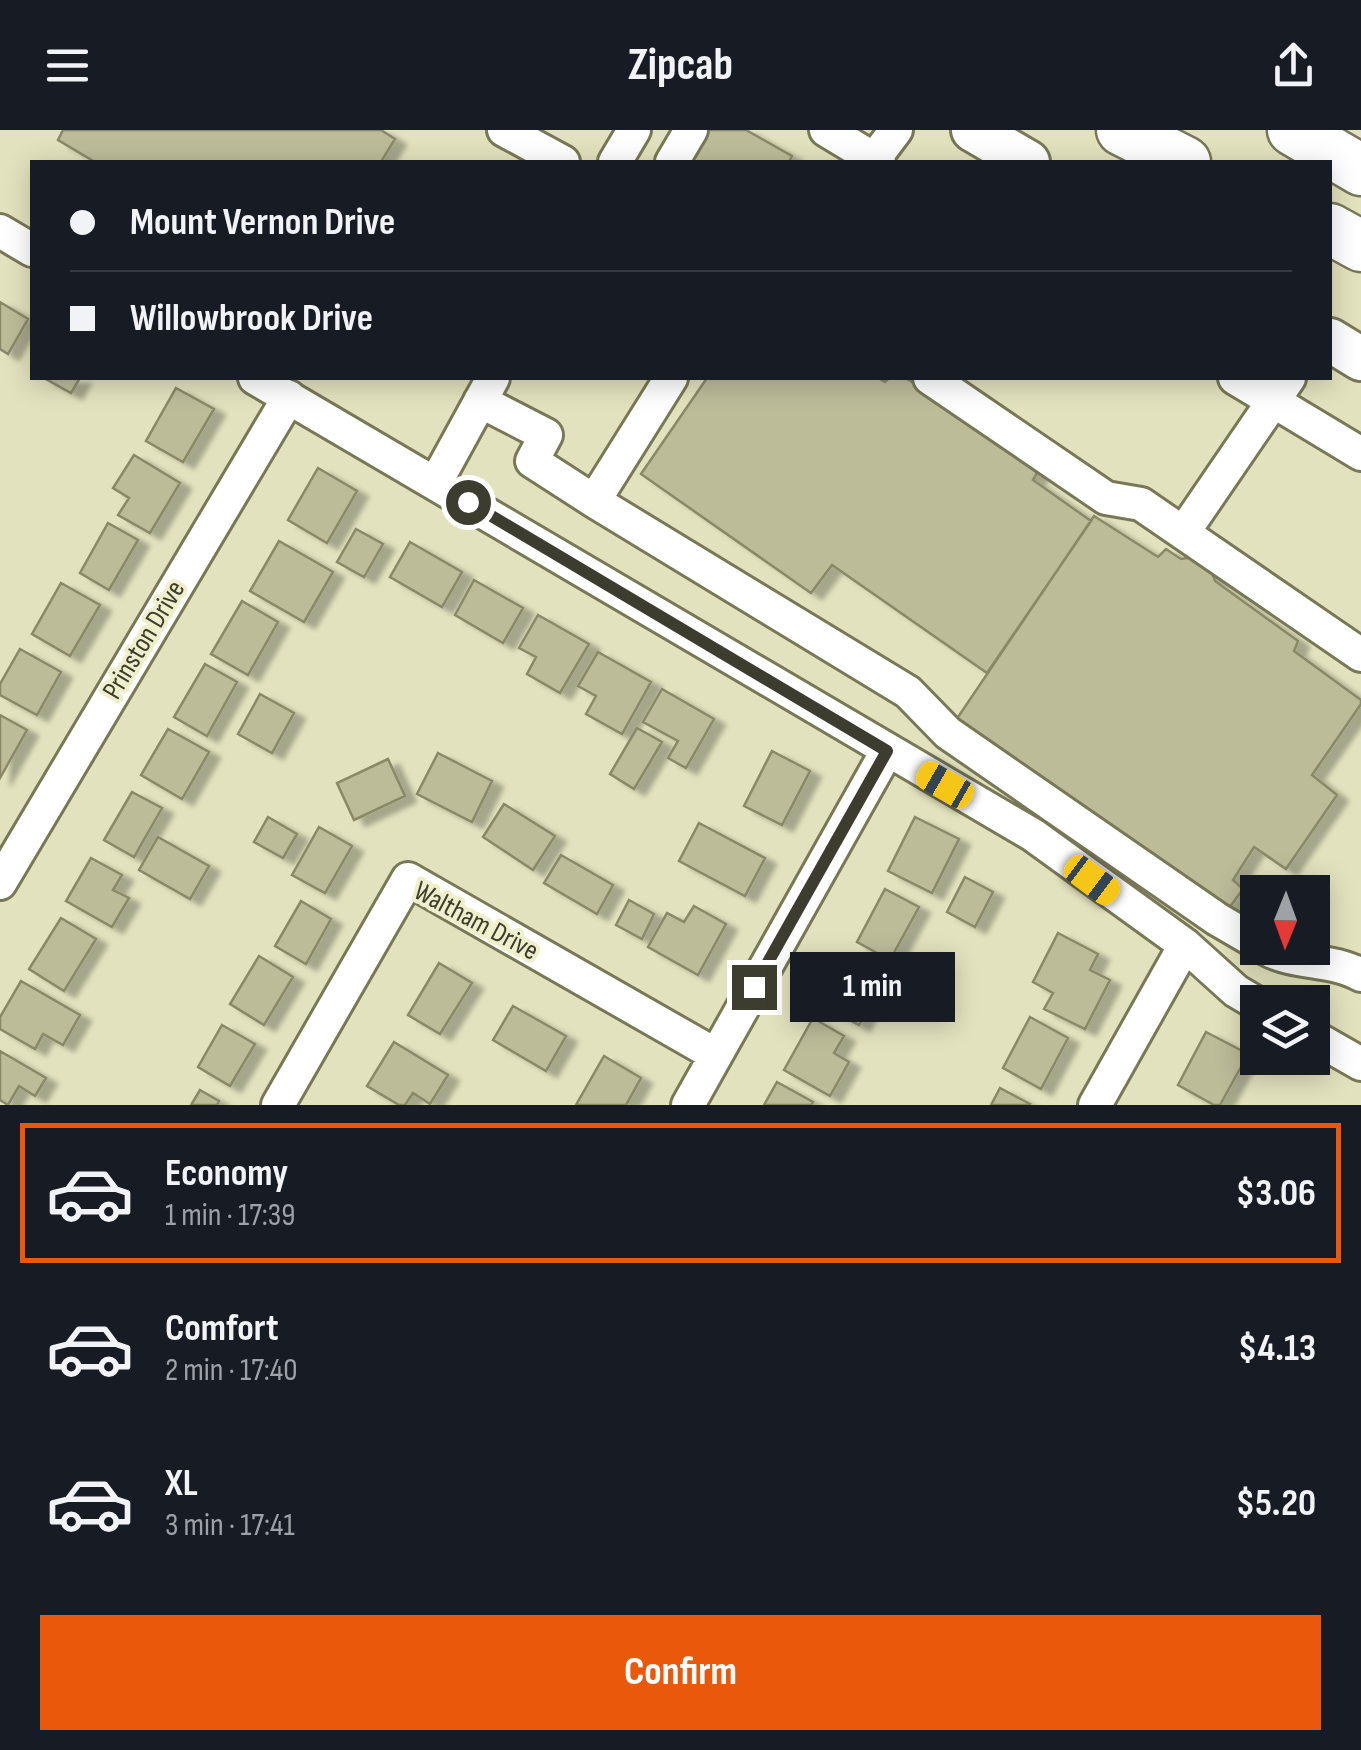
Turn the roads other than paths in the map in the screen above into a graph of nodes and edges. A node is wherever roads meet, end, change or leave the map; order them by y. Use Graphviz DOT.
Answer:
graph roads {
  1 [pos="504,130"];
  2 [pos="634,130"];
  3 [pos="691,130"];
  4 [pos="826,130"];
  5 [pos="896,130"];
  6 [pos="973,130"];
  7 [pos="1122,130"];
  8 [pos="1160,130"];
  9 [pos="1293,130"];
  10 [pos="559,160"];
  11 [pos="617,160"];
  12 [pos="673,160"];
  13 [pos="872,160"];
  14 [pos="876,160"];
  15 [pos="1025,160"];
  16 [pos="1180,160"];
  17 [pos="1212,160"];
  18 [pos="1361,170"];
  19 [pos="1332,229"];
  20 [pos="0,231"];
  21 [pos="1332,239"];
  22 [pos="30,249"];
  23 [pos="1361,250"];
  24 [pos="1332,341"];
  25 [pos="1361,359"];
  26 [pos="259,380"];
  27 [pos="670,380"];
  28 [pos="933,380"];
  29 [pos="1243,380"];
  30 [pos="487,389"];
  31 [pos="1281,389"];
  32 [pos="289,397"];
  33 [pos="1361,454"];
  34 [pos="436,482"];
  35 [pos="594,501"];
  36 [pos="1182,533"];
  37 [pos="1361,655"];
  38 [pos="887,751"];
  39 [pos="0,883"];
  40 [pos="1240,932"];
  41 [pos="1185,946"];
  42 [pos="1330,964"];
  43 [pos="1361,975"];
  44 [pos="1240,993"];
  45 [pos="1330,1046"];
  46 [pos="716,1055"];
  47 [pos="1361,1064"];
  48 [pos="278,1105"];
  49 [pos="688,1105"];
  50 [pos="1095,1105"];
  1 -- 10 [label="street"];
  2 -- 11 [label="street"];
  3 -- 12 [label="street"];
  4 -- 13 [label="street"];
  5 -- 14 [label="street"];
  6 -- 15 [label="main road"];
  7 -- 16 [label="highway"];
  8 -- 17 [label="highway"];
  9 -- 18 [label="highway"];
  19 -- 23 [label="highway"];
  20 -- 22 [label="street"];
  21 -- 23 [label="highway"];
  24 -- 25 [label="main road"];
  26 -- 32 [label="street"];
  27 -- 35 [label="street"];
  28 -- 36 [label="street"];
  29 -- 31 [label="street"];
  30 -- 34 [label="street"];
  30 -- 35 [label="street"];
  31 -- 33 [label="street"];
  31 -- 36 [label="street"];
  32 -- 34 [label="street"];
  32 -- 39 [label="street, Prinston Drive"];
  34 -- 38 [label="street"];
  35 -- 40 [label="street"];
  36 -- 37 [label="street"];
  38 -- 41 [label="street"];
  38 -- 46 [label="street"];
  41 -- 44 [label="street"];
  41 -- 50 [label="street"];
  42 -- 43 [label="street"];
  45 -- 47 [label="street"];
  46 -- 48 [label="street, Waltham Drive"];
  46 -- 49 [label="street"];
}
